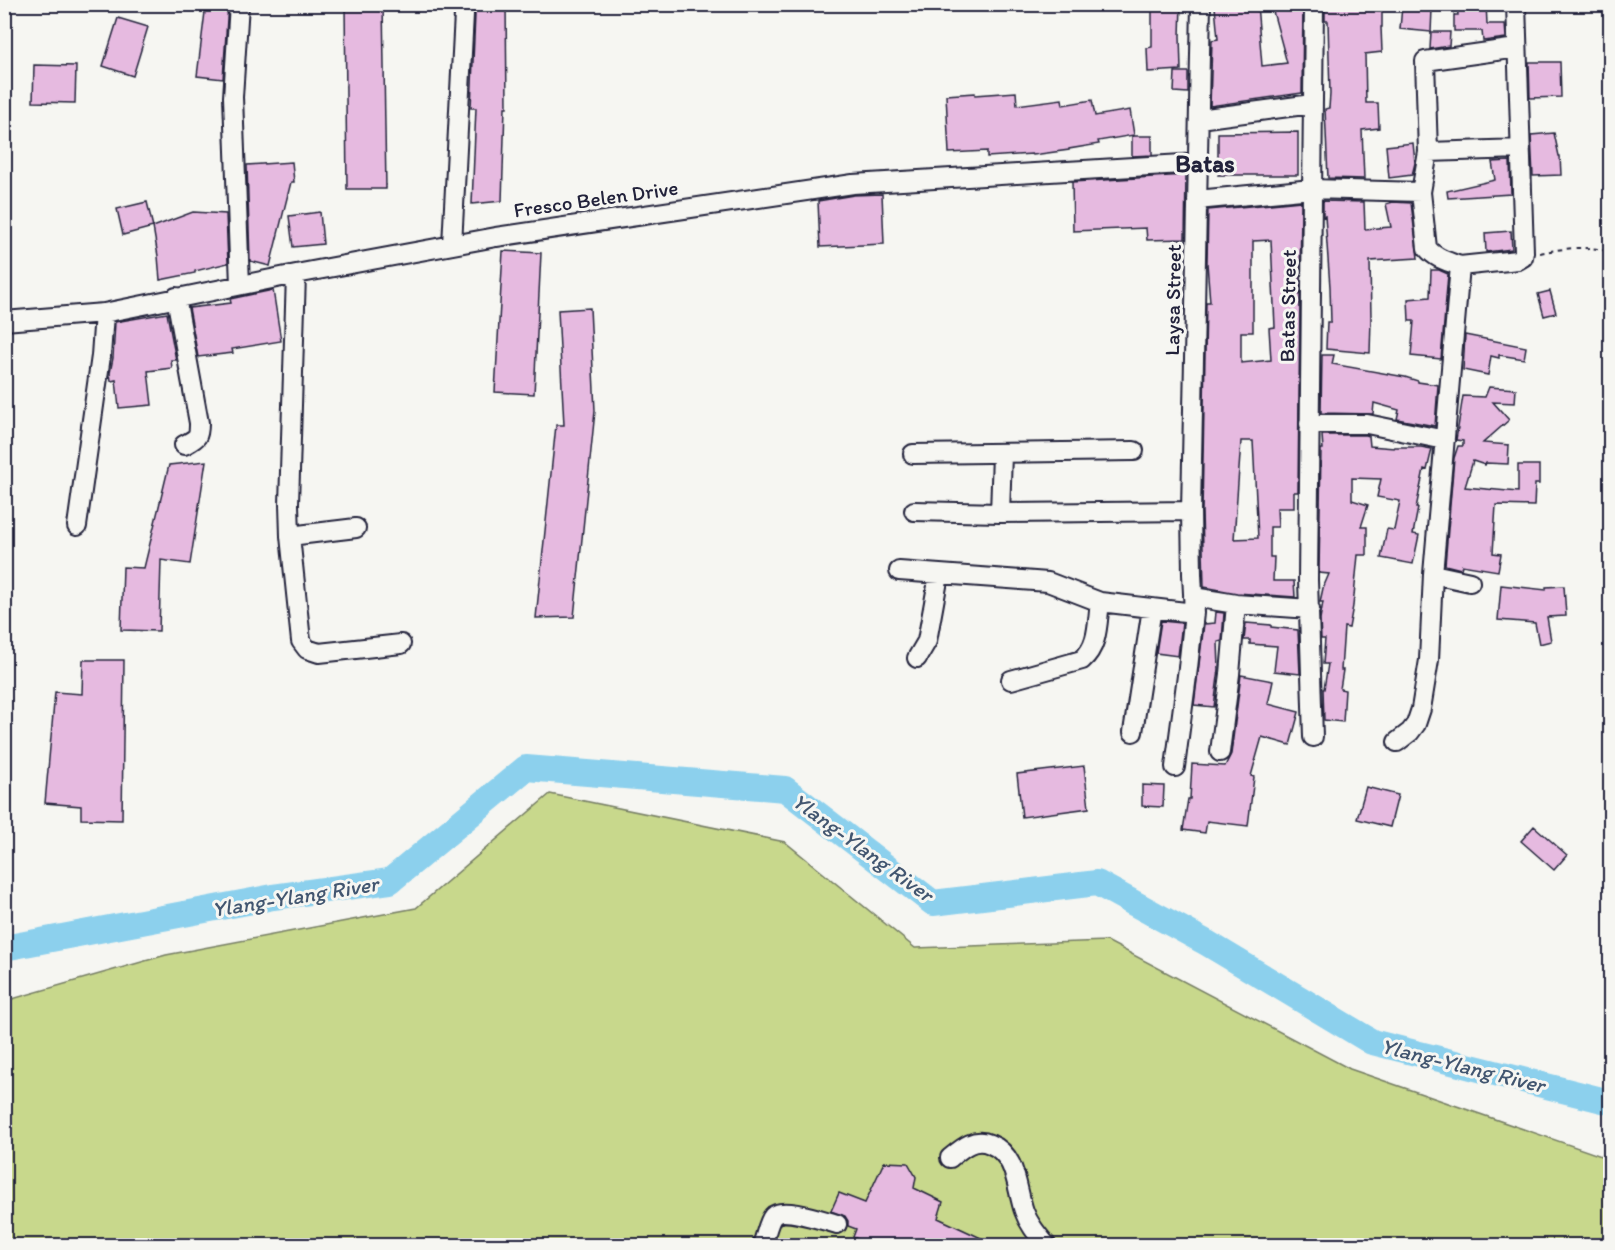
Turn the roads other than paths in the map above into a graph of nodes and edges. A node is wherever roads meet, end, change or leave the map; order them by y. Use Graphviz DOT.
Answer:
graph roads {
  1 [pos="239,4"];
  2 [pos="1202,4"];
  3 [pos="1314,4"];
  4 [pos="1516,4"];
  5 [pos="464,14"];
  6 [pos="1517,48"];
  7 [pos="1312,104"];
  8 [pos="1199,118"];
  9 [pos="1521,149"];
  10 [pos="1428,152"];
  11 [pos="1199,163"];
  12 [pos="1312,189"];
  13 [pos="1420,192"];
  14 [pos="1197,200"];
  15 [pos="452,245"];
  16 [pos="1460,266"];
  17 [pos="296,274"];
  18 [pos="240,285"];
  19 [pos="176,297"];
  20 [pos="104,313"];
  21 [pos="4,321"];
  22 [pos="1309,424"];
  23 [pos="1445,440"];
  24 [pos="184,445"];
  25 [pos="1134,451"];
  26 [pos="913,454"];
  27 [pos="1002,454"];
  28 [pos="915,511"];
  29 [pos="1191,511"];
  30 [pos="1000,513"];
  31 [pos="77,526"];
  32 [pos="356,528"];
  33 [pos="290,536"];
  34 [pos="899,571"];
  35 [pos="1433,574"];
  36 [pos="939,575"];
  37 [pos="1470,582"];
  38 [pos="1100,602"];
  39 [pos="1236,604"];
  40 [pos="1194,605"];
  41 [pos="1152,608"];
  42 [pos="1310,609"];
  43 [pos="401,644"];
  44 [pos="917,658"];
  45 [pos="1011,680"];
  46 [pos="1133,732"];
  47 [pos="1313,737"];
  48 [pos="1397,742"];
  49 [pos="1220,752"];
  50 [pos="1175,767"];
  51 [pos="950,1158"];
  52 [pos="837,1224"];
  53 [pos="765,1244"];
  54 [pos="1047,1245"];
  1 -- 18 [label="street"];
  2 -- 8 [label="street, Laysa Street"];
  3 -- 7 [label="street, Batas Street"];
  4 -- 6 [label="street"];
  5 -- 15 [label="street"];
  6 -- 9 [label="street"];
  6 -- 10 [label="street"];
  7 -- 8 [label="street"];
  7 -- 12 [label="street, Batas Street"];
  8 -- 11 [label="street, Laysa Street"];
  9 -- 10 [label="street"];
  9 -- 16 [label="street"];
  10 -- 13 [label="street"];
  11 -- 14 [label="street, Laysa Street"];
  11 -- 15 [label="street, Fresco Belen Drive"];
  12 -- 13 [label="street"];
  12 -- 14 [label="street"];
  12 -- 22 [label="street, Batas Street"];
  13 -- 16 [label="street"];
  14 -- 29 [label="street, Laysa Street"];
  15 -- 17 [label="street, Fresco Belen Drive"];
  16 -- 23 [label="street"];
  17 -- 18 [label="street, Fresco Belen Drive"];
  17 -- 33 [label="street"];
  18 -- 19 [label="street, Fresco Belen Drive"];
  19 -- 20 [label="street, Fresco Belen Drive"];
  19 -- 24 [label="street"];
  20 -- 21 [label="street, Fresco Belen Drive"];
  20 -- 31 [label="street"];
  22 -- 23 [label="street"];
  22 -- 42 [label="street, Batas Street"];
  23 -- 35 [label="street"];
  25 -- 27 [label="street"];
  26 -- 27 [label="street"];
  27 -- 30 [label="street"];
  28 -- 30 [label="street"];
  29 -- 30 [label="street"];
  29 -- 40 [label="street, Laysa Street"];
  32 -- 33 [label="street"];
  33 -- 43 [label="street"];
  34 -- 36 [label="street"];
  35 -- 37 [label="street"];
  35 -- 48 [label="street"];
  36 -- 38 [label="street"];
  36 -- 44 [label="street"];
  38 -- 41 [label="street"];
  38 -- 45 [label="street"];
  39 -- 40 [label="street"];
  39 -- 42 [label="street"];
  39 -- 49 [label="street"];
  40 -- 41 [label="street"];
  40 -- 50 [label="street, Laysa Street"];
  41 -- 46 [label="street"];
  42 -- 47 [label="street, Batas Street"];
  51 -- 54 [label="street"];
  52 -- 53 [label="street"];
}
